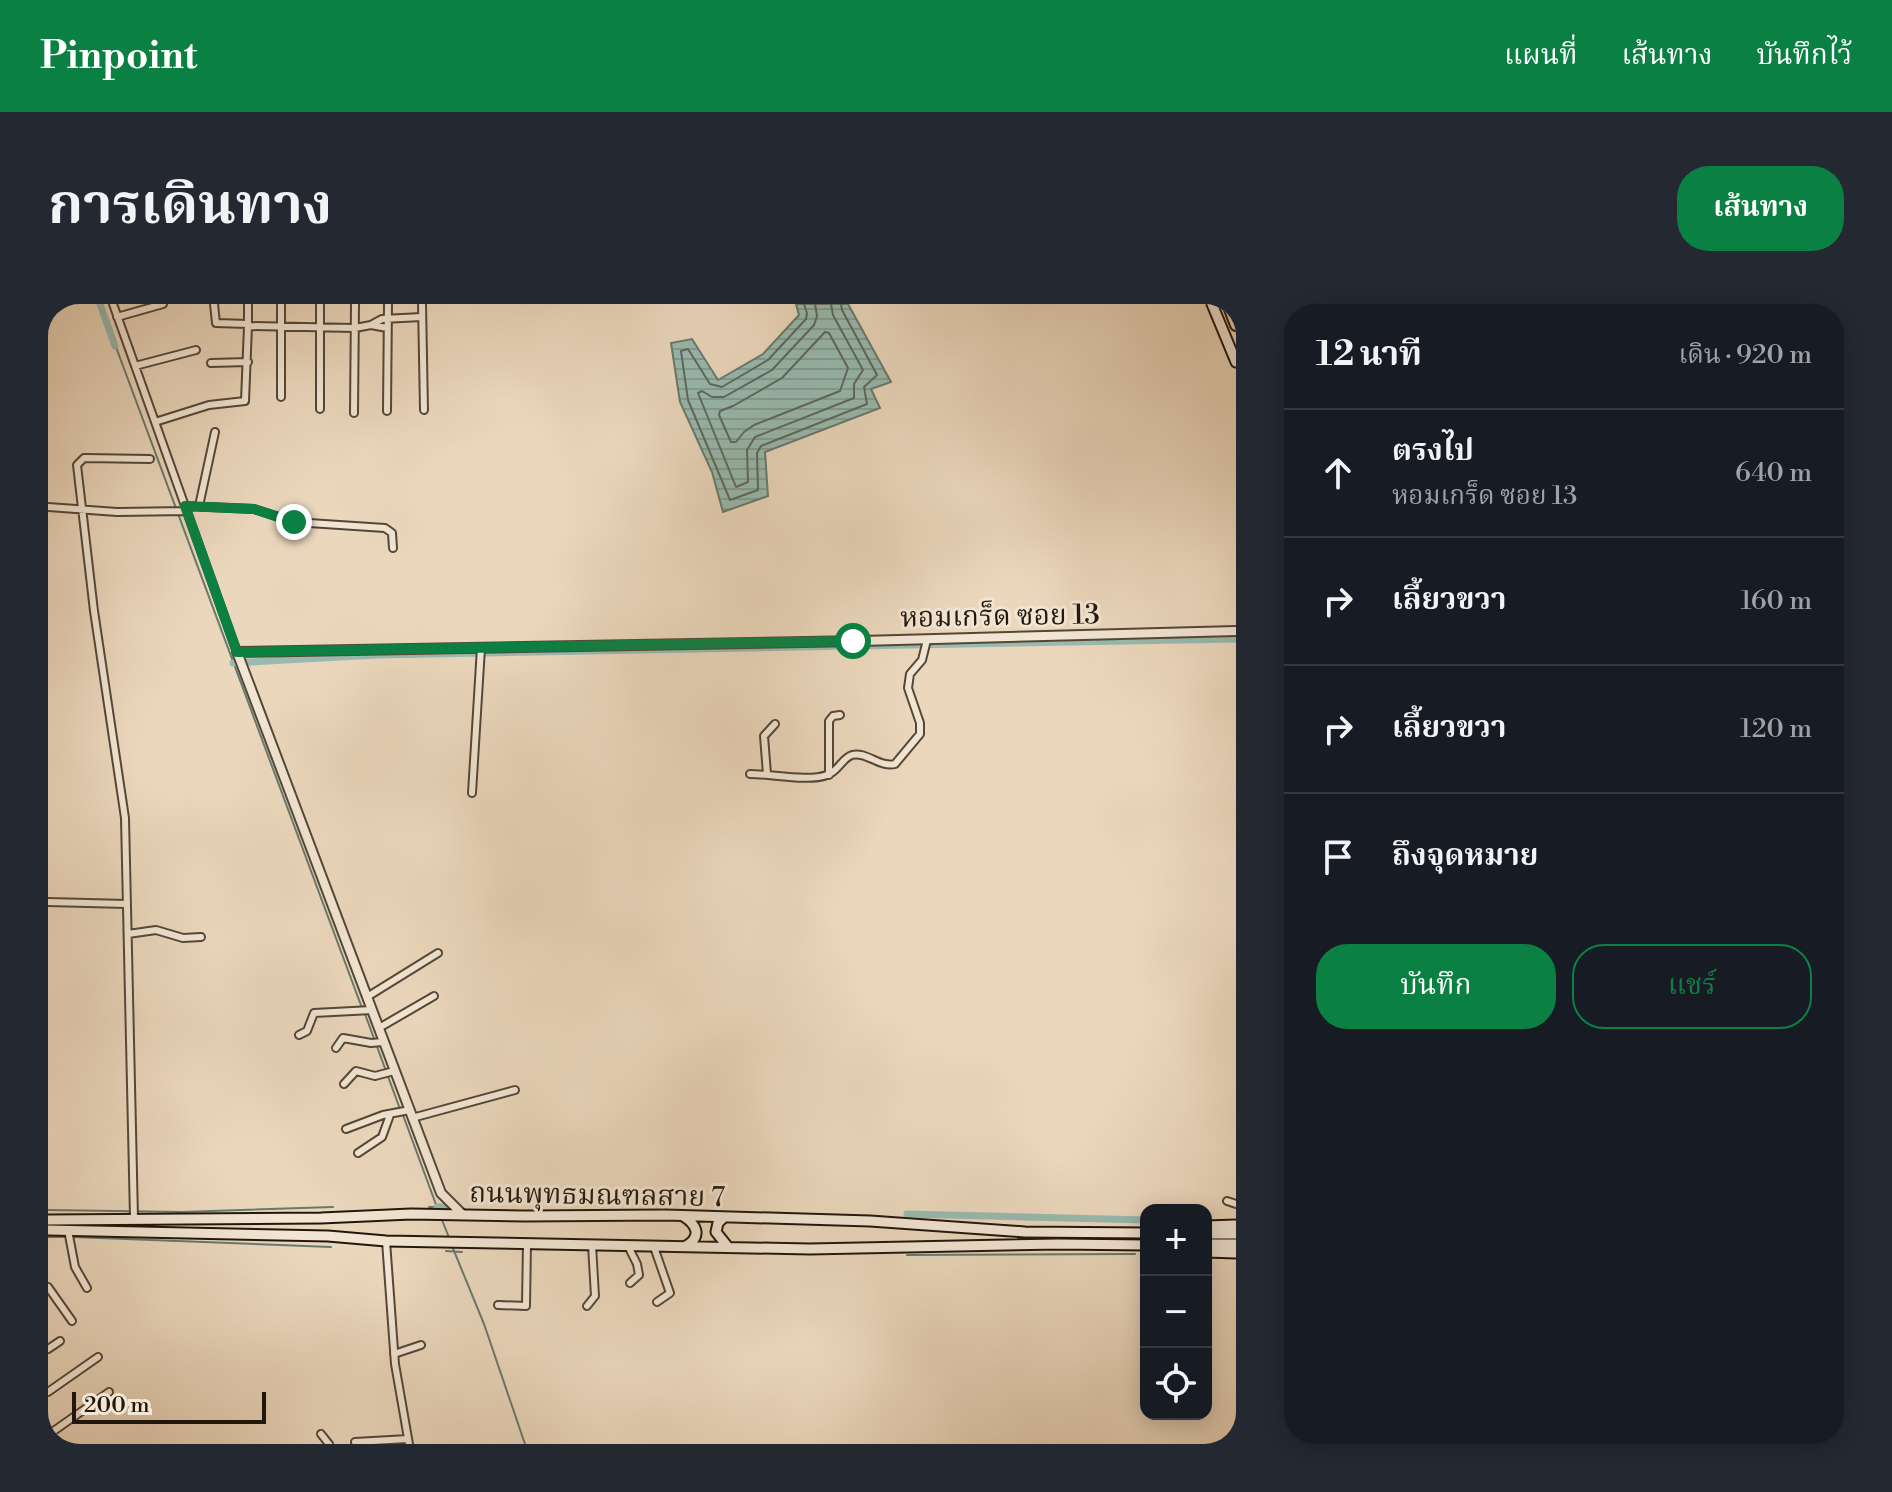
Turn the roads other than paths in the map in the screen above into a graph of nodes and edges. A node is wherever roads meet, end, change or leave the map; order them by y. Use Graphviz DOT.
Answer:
graph roads {
  1 [pos="113,304"];
  2 [pos="163,304"];
  3 [pos="214,304"];
  4 [pos="248,304"];
  5 [pos="281,304"];
  6 [pos="320,304"];
  7 [pos="355,304"];
  8 [pos="388,304"];
  9 [pos="422,304"];
  10 [pos="1212,304"];
  11 [pos="1228,304"];
  12 [pos="117,317"];
  13 [pos="422,317"];
  14 [pos="388,318"];
  15 [pos="248,325"];
  16 [pos="371,325"];
  17 [pos="1236,325"];
  18 [pos="281,328"];
  19 [pos="320,328"];
  20 [pos="355,328"];
  21 [pos="387,328"];
  22 [pos="196,350"];
  23 [pos="248,362"];
  24 [pos="1236,362"];
  25 [pos="211,363"];
  26 [pos="135,366"];
  27 [pos="281,397"];
  28 [pos="320,409"];
  29 [pos="424,410"];
  30 [pos="387,411"];
  31 [pos="354,413"];
  32 [pos="155,422"];
  33 [pos="215,432"];
  34 [pos="150,459"];
  35 [pos="199,506"];
  36 [pos="48,507"];
  37 [pos="184,510"];
  38 [pos="82,511"];
  39 [pos="393,548"];
  40 [pos="1236,631"];
  41 [pos="926,644"];
  42 [pos="481,653"];
  43 [pos="239,659"];
  44 [pos="840,715"];
  45 [pos="775,724"];
  46 [pos="750,774"];
  47 [pos="767,774"];
  48 [pos="829,775"];
  49 [pos="472,793"];
  50 [pos="48,902"];
  51 [pos="127,904"];
  52 [pos="128,934"];
  53 [pos="201,937"];
  54 [pos="438,953"];
  55 [pos="434,996"];
  56 [pos="367,997"];
  57 [pos="366,1011"];
  58 [pos="379,1028"];
  59 [pos="299,1035"];
  60 [pos="377,1043"];
  61 [pos="336,1048"];
  62 [pos="392,1072"];
  63 [pos="344,1084"];
  64 [pos="515,1090"];
  65 [pos="409,1113"];
  66 [pos="393,1115"];
  67 [pos="346,1129"];
  68 [pos="358,1153"];
  69 [pos="1227,1201"];
  70 [pos="1236,1204"];
  71 [pos="454,1209"];
  72 [pos="134,1213"];
  73 [pos="683,1216"];
  74 [pos="724,1217"];
  75 [pos="48,1220"];
  76 [pos="1236,1225"];
  77 [pos="1212,1226"];
  78 [pos="48,1230"];
  79 [pos="1140,1233"];
  80 [pos="1212,1234"];
  81 [pos="1236,1234"];
  82 [pos="69,1235"];
  83 [pos="386,1241"];
  84 [pos="527,1243"];
  85 [pos="1212,1244"];
  86 [pos="1236,1244"];
  87 [pos="592,1245"];
  88 [pos="1140,1245"];
  89 [pos="628,1246"];
  90 [pos="654,1247"];
  91 [pos="685,1247"];
  92 [pos="728,1247"];
  93 [pos="1212,1252"];
  94 [pos="1236,1253"];
  95 [pos="630,1283"];
  96 [pos="48,1287"];
  97 [pos="87,1288"];
  98 [pos="657,1302"];
  99 [pos="498,1305"];
  100 [pos="587,1306"];
  101 [pos="72,1321"];
  102 [pos="60,1341"];
  103 [pos="421,1345"];
  104 [pos="48,1349"];
  105 [pos="394,1354"];
  106 [pos="98,1357"];
  107 [pos="48,1392"];
  108 [pos="109,1392"];
  109 [pos="321,1434"];
  110 [pos="48,1435"];
  111 [pos="355,1442"];
  112 [pos="408,1442"];
  113 [pos="329,1444"];
  1 -- 12 [label="street"];
  2 -- 12 [label="street"];
  3 -- 15 [label="street"];
  4 -- 15 [label="street"];
  5 -- 18 [label="street"];
  6 -- 19 [label="street"];
  7 -- 20 [label="street"];
  8 -- 14 [label="street"];
  9 -- 13 [label="street"];
  10 -- 24 [label="main road"];
  11 -- 17 [label="highway"];
  12 -- 26 [label="street"];
  13 -- 14 [label="street"];
  13 -- 29 [label="street"];
  14 -- 16 [label="street"];
  14 -- 21 [label="street"];
  15 -- 18 [label="street"];
  15 -- 23 [label="street"];
  16 -- 20 [label="street"];
  16 -- 21 [label="street"];
  18 -- 19 [label="street"];
  18 -- 27 [label="street"];
  19 -- 20 [label="street"];
  19 -- 28 [label="street"];
  20 -- 31 [label="street"];
  21 -- 30 [label="street"];
  22 -- 26 [label="street"];
  23 -- 25 [label="street"];
  23 -- 32 [label="street"];
  26 -- 32 [label="street"];
  32 -- 37 [label="street"];
  33 -- 35 [label="street"];
  34 -- 38 [label="street"];
  35 -- 37 [label="street"];
  35 -- 39 [label="street"];
  36 -- 38 [label="street"];
  37 -- 38 [label="street"];
  37 -- 43 [label="street"];
  38 -- 51 [label="street"];
  40 -- 41 [label="street, หอมเกร็ด ซอย 13"];
  41 -- 42 [label="street, หอมเกร็ด ซอย 13"];
  41 -- 48 [label="street"];
  42 -- 43 [label="street, หอมเกร็ด ซอย 13"];
  42 -- 49 [label="street"];
  43 -- 56 [label="street"];
  44 -- 48 [label="street"];
  45 -- 47 [label="street"];
  46 -- 47 [label="street"];
  47 -- 48 [label="street"];
  50 -- 51 [label="street"];
  51 -- 52 [label="street"];
  52 -- 53 [label="street"];
  52 -- 72 [label="street"];
  54 -- 56 [label="street"];
  55 -- 58 [label="street"];
  56 -- 57 [label="street"];
  57 -- 58 [label="street"];
  57 -- 59 [label="street"];
  58 -- 60 [label="street"];
  60 -- 61 [label="street"];
  60 -- 62 [label="street"];
  62 -- 63 [label="street"];
  62 -- 65 [label="street"];
  64 -- 65 [label="street"];
  65 -- 66 [label="street"];
  65 -- 71 [label="street"];
  66 -- 67 [label="street"];
  66 -- 68 [label="street"];
  69 -- 70 [label="street"];
  71 -- 72 [label="main road, ถนนพุทธมณฑลสาย 7"];
  71 -- 73 [label="main road, ถนนพุทธมณฑลสาย 7"];
  72 -- 75 [label="main road, ถนนพุทธมณฑลสาย 7"];
  73 -- 74 [label="main road, ถนนพุทธมณฑลสาย 7"];
  73 -- 91 [label="main road"];
  74 -- 79 [label="main road, ถนนพุทธมณฑลสาย 7"];
  74 -- 92 [label="main road"];
  76 -- 77 [label="main road"];
  78 -- 82 [label="main road, ถนนพุทธมณฑลสาย 7"];
  80 -- 81 [label="main road"];
  82 -- 83 [label="main road, ถนนพุทธมณฑลสาย 7"];
  82 -- 97 [label="street"];
  83 -- 84 [label="main road, ถนนพุทธมณฑลสาย 7"];
  83 -- 105 [label="street"];
  84 -- 87 [label="main road, ถนนพุทธมณฑลสาย 7"];
  84 -- 99 [label="street"];
  85 -- 86 [label="main road"];
  87 -- 89 [label="main road, ถนนพุทธมณฑลสาย 7"];
  87 -- 100 [label="street"];
  88 -- 92 [label="main road, ถนนพุทธมณฑลสาย 7"];
  89 -- 90 [label="main road, ถนนพุทธมณฑลสาย 7"];
  89 -- 95 [label="street"];
  90 -- 91 [label="main road, ถนนพุทธมณฑลสาย 7"];
  90 -- 98 [label="street"];
  91 -- 92 [label="main road, ถนนพุทธมณฑลสาย 7"];
  93 -- 94 [label="main road"];
  96 -- 101 [label="street"];
  102 -- 104 [label="street"];
  103 -- 105 [label="street"];
  105 -- 112 [label="street"];
  106 -- 107 [label="street"];
  108 -- 110 [label="street"];
  109 -- 113 [label="street"];
  111 -- 112 [label="street"];
}
